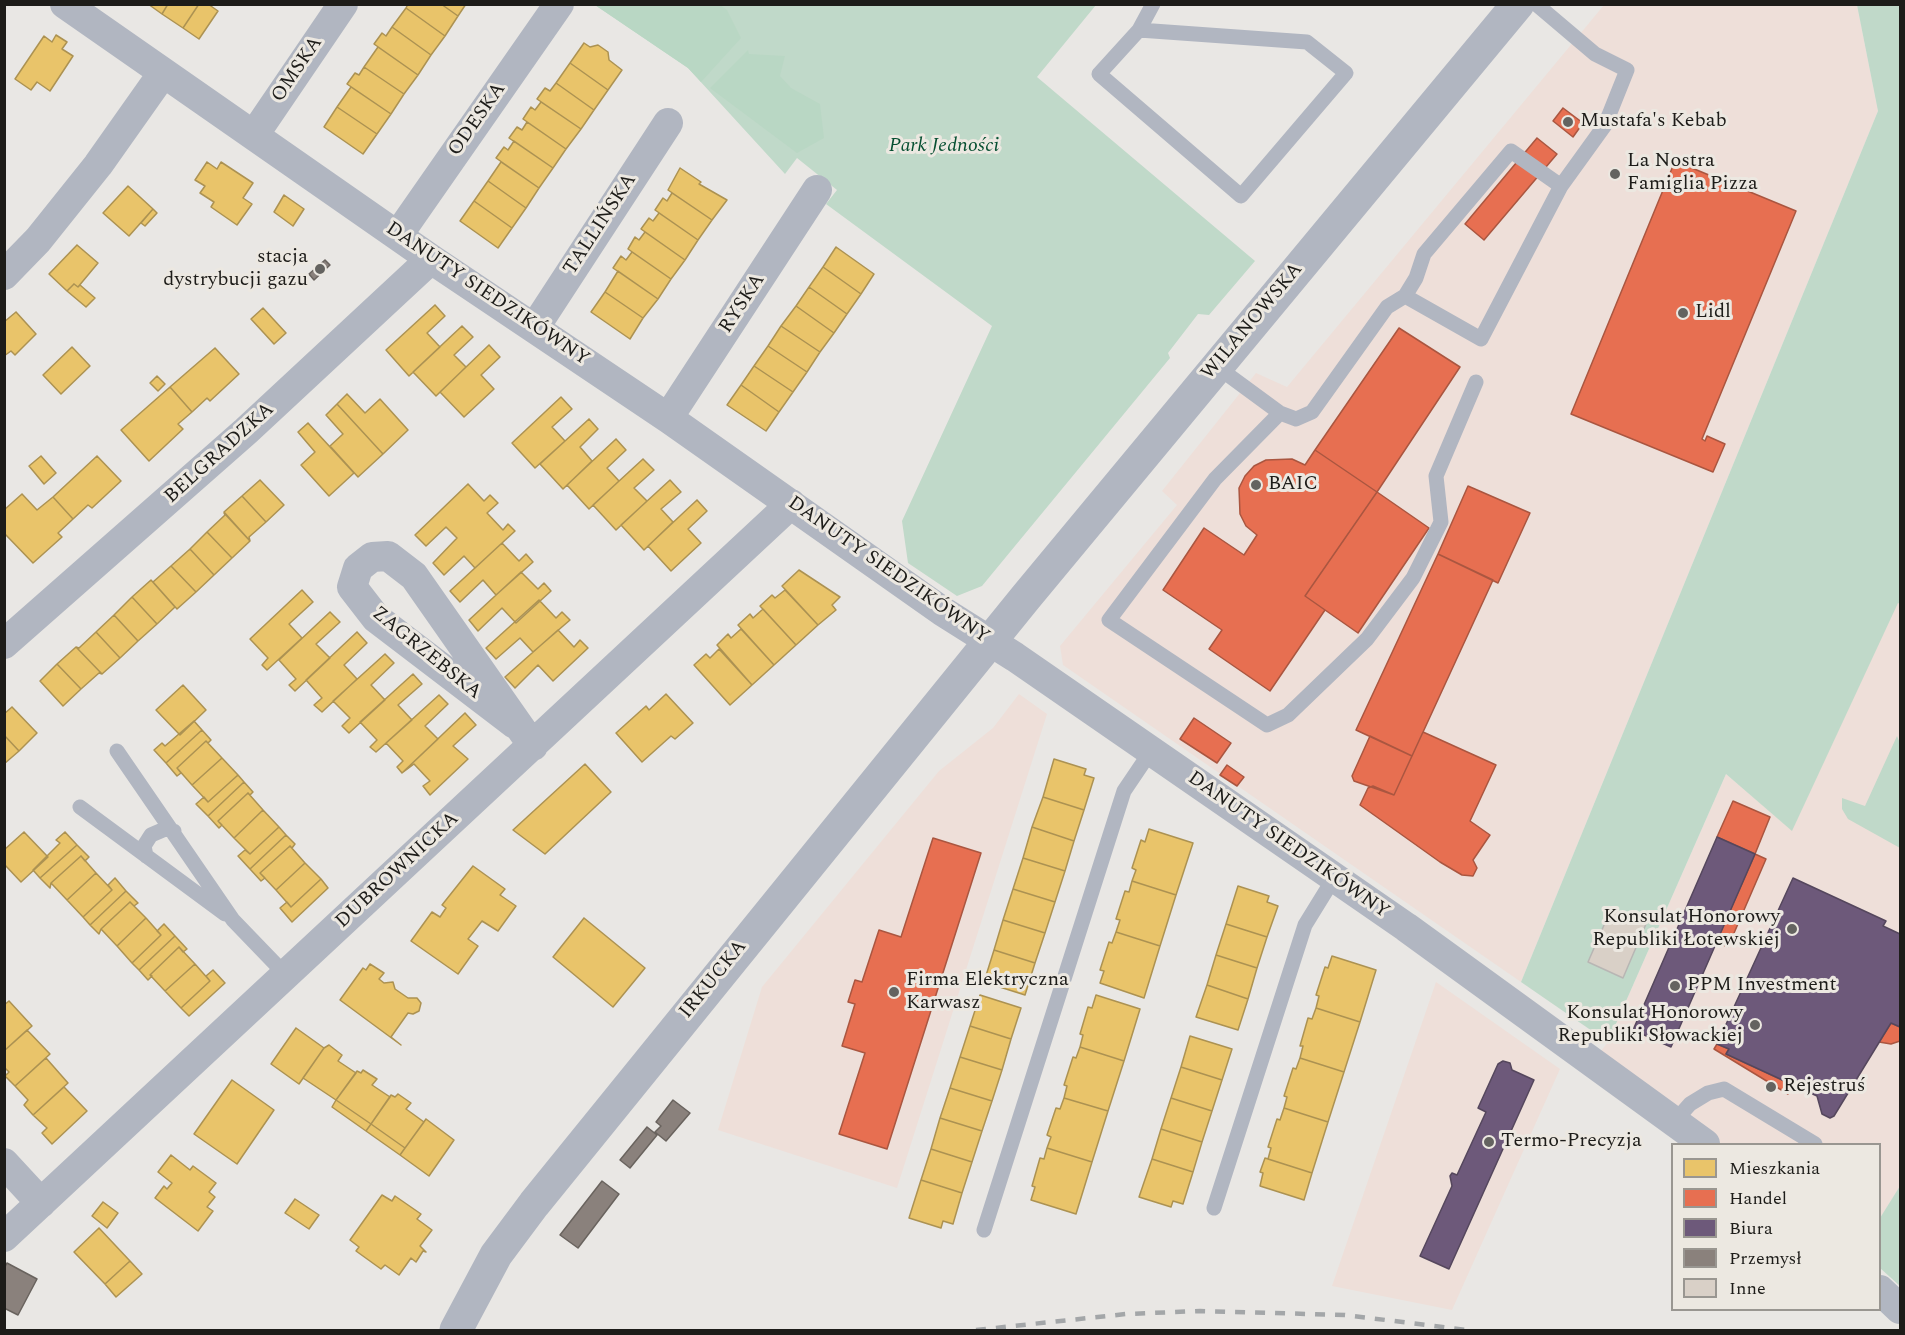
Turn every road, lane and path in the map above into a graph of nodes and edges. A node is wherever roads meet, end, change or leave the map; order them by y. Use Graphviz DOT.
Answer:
graph roads {
  1 [pos="65,4"];
  2 [pos="343,4"];
  3 [pos="559,4"];
  4 [pos="1153,4"];
  5 [pos="1518,4"];
  6 [pos="1536,4"];
  7 [pos="1139,30"];
  8 [pos="163,73"];
  9 [pos="668,123"];
  10 [pos="254,135"];
  11 [pos="1561,186"];
  12 [pos="817,190"];
  13 [pos="398,235"];
  14 [pos="431,259"];
  15 [pos="4,275"];
  16 [pos="1405,296"];
  17 [pos="535,327"];
  18 [pos="1216,366"];
  19 [pos="1476,382"];
  20 [pos="1280,413"];
  21 [pos="668,418"];
  22 [pos="790,504"];
  23 [pos="990,641"];
  24 [pos="4,644"];
  25 [pos="524,735"];
  26 [pos="117,751"];
  27 [pos="1151,751"];
  28 [pos="80,807"];
  29 [pos="174,831"];
  30 [pos="146,856"];
  31 [pos="1334,878"];
  32 [pos="233,920"];
  33 [pos="286,975"];
  34 [pos="1675,1121"];
  35 [pos="1704,1143"];
  36 [pos="1813,1143"];
  37 [pos="4,1164"];
  38 [pos="41,1203"];
  39 [pos="1214,1208"];
  40 [pos="984,1230"];
  41 [pos="4,1237"];
  42 [pos="1881,1291"];
  43 [pos="1900,1309"];
  44 [pos="456,1330"];
  1 -- 8 [label="street, DANUTY SIEDZIKÓWNY"];
  2 -- 10 [label="street, OMSKA"];
  3 -- 13 [label="street, ODESKA"];
  4 -- 7 [label="lane"];
  5 -- 18 [label="street, WILANOWSKA"];
  6 -- 11 [label="lane"];
  7 -- 7 [label="lane"];
  8 -- 10 [label="street, DANUTY SIEDZIKÓWNY"];
  8 -- 15 [label="street"];
  9 -- 17 [label="street, TALLIŃSKA"];
  10 -- 13 [label="street, DANUTY SIEDZIKÓWNY"];
  11 -- 16 [label="lane"];
  11 -- 16 [label="lane"];
  12 -- 21 [label="street, RYSKA"];
  13 -- 14 [label="street, DANUTY SIEDZIKÓWNY"];
  14 -- 17 [label="street, DANUTY SIEDZIKÓWNY"];
  14 -- 24 [label="street, BELGRADZKA"];
  16 -- 20 [label="lane"];
  17 -- 21 [label="street, DANUTY SIEDZIKÓWNY"];
  18 -- 20 [label="lane"];
  18 -- 23 [label="street, WILANOWSKA"];
  19 -- 20 [label="lane"];
  21 -- 22 [label="street, DANUTY SIEDZIKÓWNY"];
  22 -- 23 [label="street, DANUTY SIEDZIKÓWNY"];
  22 -- 25 [label="street, DUBROWNICKA"];
  23 -- 27 [label="street, DANUTY SIEDZIKÓWNY"];
  23 -- 44 [label="street, IRKUCKA"];
  25 -- 25 [label="street, ZAGRZEBSKA"];
  25 -- 33 [label="street, DUBROWNICKA"];
  26 -- 29 [label="lane"];
  27 -- 31 [label="street, DANUTY SIEDZIKÓWNY"];
  27 -- 40 [label="lane"];
  28 -- 30 [label="lane"];
  29 -- 30 [label="lane"];
  29 -- 32 [label="lane"];
  30 -- 32 [label="lane"];
  31 -- 34 [label="street, DANUTY SIEDZIKÓWNY"];
  31 -- 39 [label="lane"];
  32 -- 33 [label="lane"];
  33 -- 38 [label="street, DUBROWNICKA"];
  34 -- 35 [label="street, DANUTY SIEDZIKÓWNY"];
  34 -- 36 [label="lane"];
  37 -- 38 [label="street"];
  38 -- 41 [label="street, DUBROWNICKA"];
  42 -- 43 [label="street"];
}
